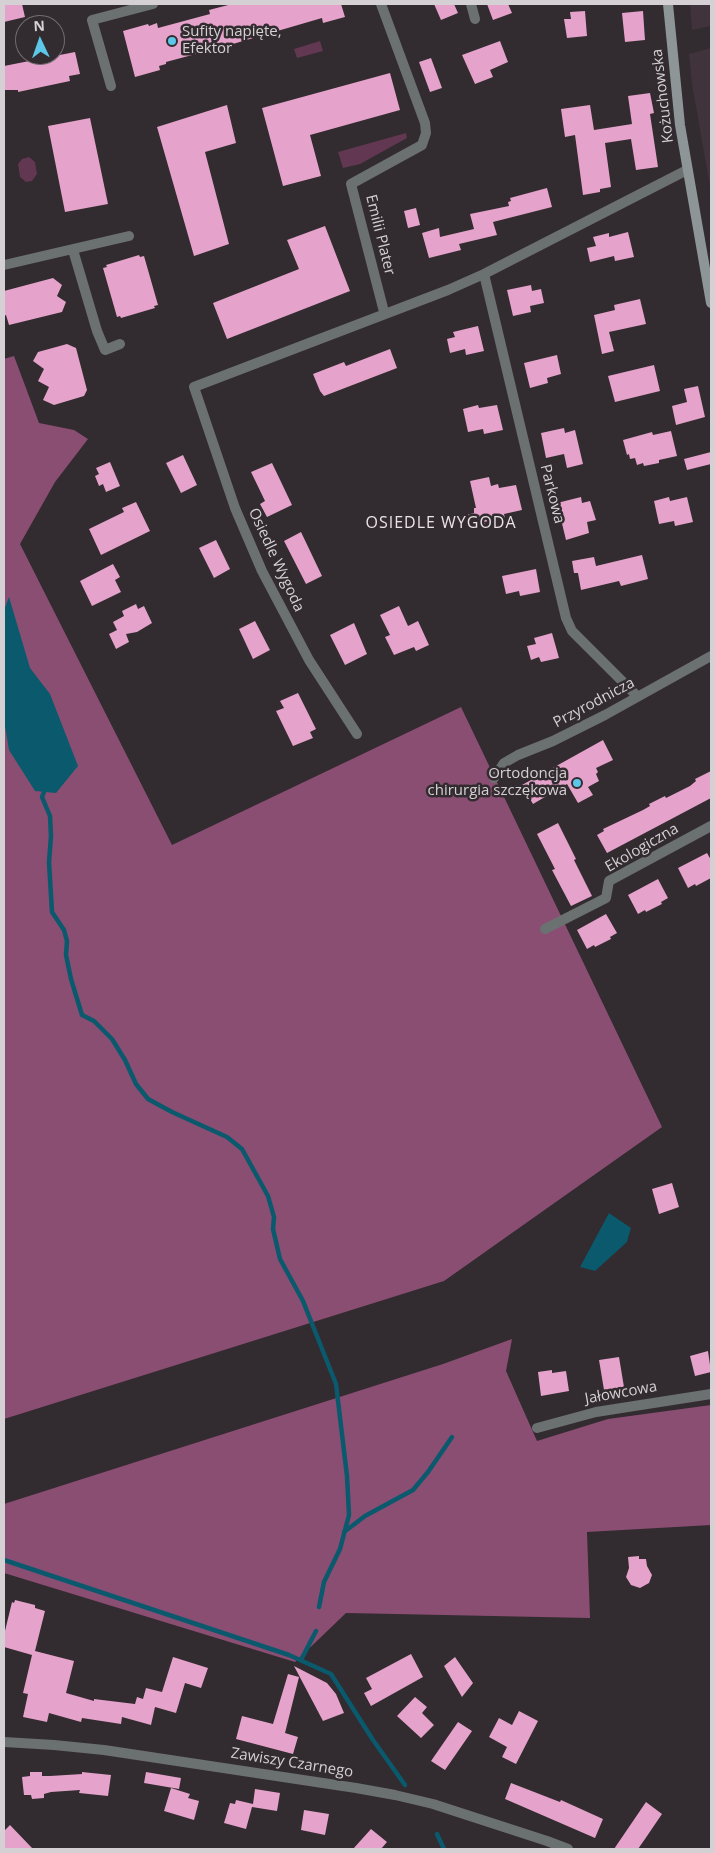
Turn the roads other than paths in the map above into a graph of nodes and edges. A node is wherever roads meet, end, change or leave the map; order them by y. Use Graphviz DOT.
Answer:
graph roads {
  1 [pos="153,4"];
  2 [pos="381,4"];
  3 [pos="471,4"];
  4 [pos="668,4"];
  5 [pos="475,19"];
  6 [pos="111,86"];
  7 [pos="687,170"];
  8 [pos="129,236"];
  9 [pos="73,250"];
  10 [pos="4,264"];
  11 [pos="484,274"];
  12 [pos="711,303"];
  13 [pos="386,314"];
  14 [pos="120,344"];
  15 [pos="711,656"];
  16 [pos="637,696"];
  17 [pos="357,734"];
  18 [pos="494,778"];
  19 [pos="711,826"];
  20 [pos="545,929"];
  21 [pos="711,1394"];
  22 [pos="537,1428"];
  23 [pos="4,1742"];
  24 [pos="568,1849"];
  1 -- 6 [label="street"];
  2 -- 13 [label="street, Emilii Plater"];
  3 -- 5 [label="street"];
  4 -- 7 [label="main road, Kożuchowska"];
  7 -- 11 [label="street"];
  7 -- 12 [label="main road, Kożuchowska"];
  8 -- 9 [label="street"];
  9 -- 10 [label="street"];
  9 -- 14 [label="street"];
  11 -- 13 [label="street"];
  11 -- 16 [label="street, Parkowa"];
  13 -- 17 [label="street, Osiedle Wygoda"];
  15 -- 16 [label="street, Przyrodnicza"];
  16 -- 18 [label="street, Przyrodnicza"];
  19 -- 20 [label="street, Ekologiczna"];
  21 -- 22 [label="street, Jałowcowa"];
  23 -- 24 [label="street, Zawiszy Czarnego"];
}
